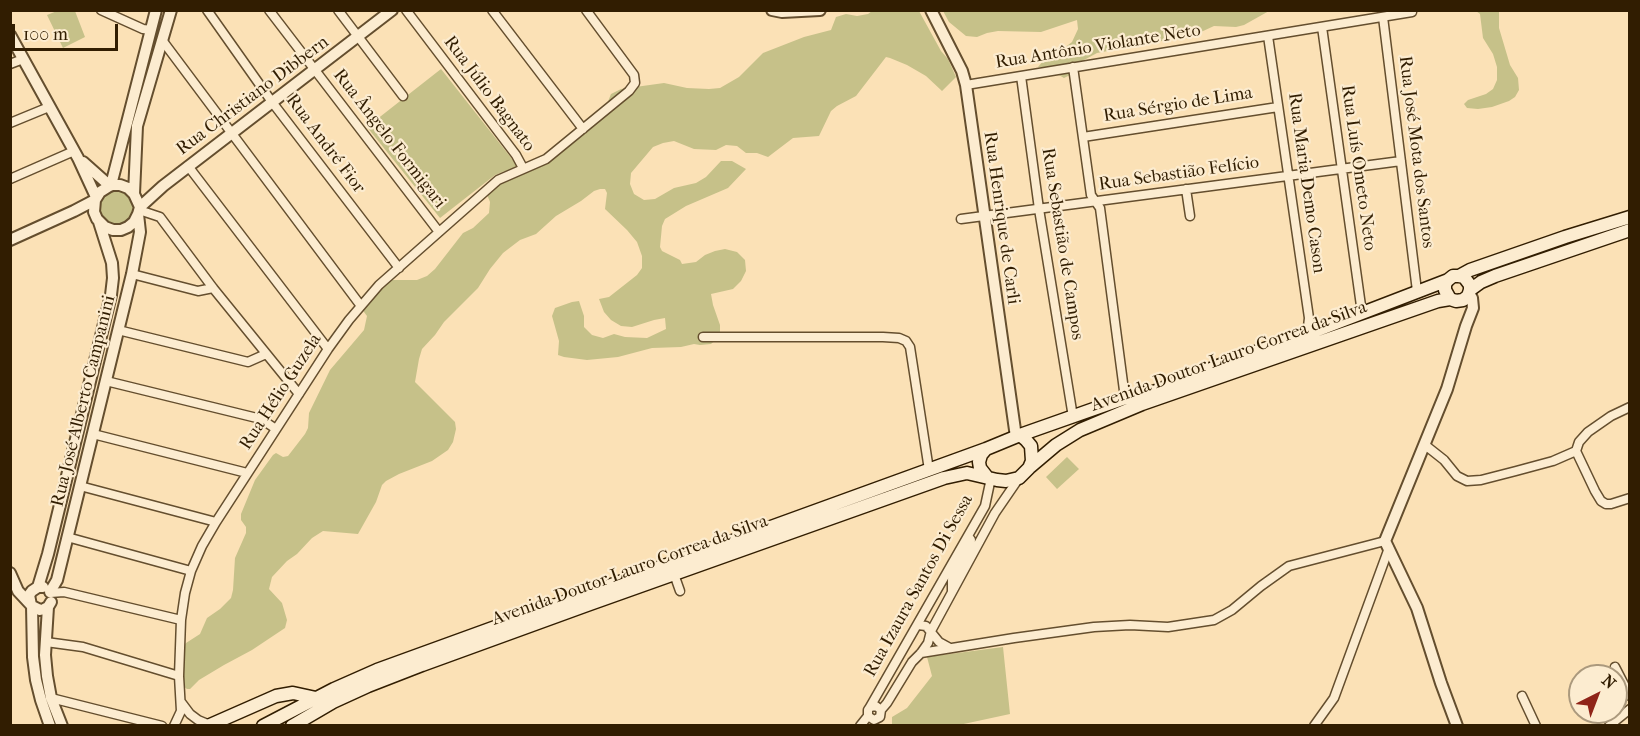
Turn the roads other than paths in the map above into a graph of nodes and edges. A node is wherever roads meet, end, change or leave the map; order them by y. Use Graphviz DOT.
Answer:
graph roads {
  1 [pos="101,10"];
  2 [pos="156,10"];
  3 [pos="171,10"];
  4 [pos="207,10"];
  5 [pos="269,10"];
  6 [pos="338,10"];
  7 [pos="392,10"];
  8 [pos="406,10"];
  9 [pos="492,10"];
  10 [pos="586,10"];
  11 [pos="820,10"];
  12 [pos="931,10"];
  13 [pos="779,11"];
  14 [pos="1412,12"];
  15 [pos="1383,17"];
  16 [pos="1322,27"];
  17 [pos="151,30"];
  18 [pos="10,35"];
  19 [pos="1268,36"];
  20 [pos="358,37"];
  21 [pos="162,40"];
  22 [pos="23,59"];
  23 [pos="10,64"];
  24 [pos="1073,68"];
  25 [pos="315,69"];
  26 [pos="1021,76"];
  27 [pos="966,85"];
  28 [pos="403,96"];
  29 [pos="272,102"];
  30 [pos="49,107"];
  31 [pos="1278,107"];
  32 [pos="10,123"];
  33 [pos="583,129"];
  34 [pos="232,133"];
  35 [pos="1083,137"];
  36 [pos="76,155"];
  37 [pos="1401,160"];
  38 [pos="188,166"];
  39 [pos="523,168"];
  40 [pos="1342,168"];
  41 [pos="1288,176"];
  42 [pos="10,179"];
  43 [pos="111,185"];
  44 [pos="1186,189"];
  45 [pos="95,198"];
  46 [pos="1095,201"];
  47 [pos="137,204"];
  48 [pos="1039,209"];
  49 [pos="74,212"];
  50 [pos="984,216"];
  51 [pos="1190,216"];
  52 [pos="1629,217"];
  53 [pos="961,219"];
  54 [pos="98,220"];
  55 [pos="1629,230"];
  56 [pos="439,231"];
  57 [pos="10,240"];
  58 [pos="399,268"];
  59 [pos="132,274"];
  60 [pos="1454,278"];
  61 [pos="213,288"];
  62 [pos="1417,291"];
  63 [pos="1470,291"];
  64 [pos="1453,300"];
  65 [pos="361,306"];
  66 [pos="1362,313"];
  67 [pos="1466,326"];
  68 [pos="118,330"];
  69 [pos="1305,335"];
  70 [pos="703,337"];
  71 [pos="328,349"];
  72 [pos="266,354"];
  73 [pos="106,381"];
  74 [pos="299,394"];
  75 [pos="1125,398"];
  76 [pos="1629,408"];
  77 [pos="1073,417"];
  78 [pos="276,429"];
  79 [pos="93,434"];
  80 [pos="1018,436"];
  81 [pos="1425,445"];
  82 [pos="986,449"];
  83 [pos="1576,451"];
  84 [pos="1029,468"];
  85 [pos="929,470"];
  86 [pos="247,473"];
  87 [pos="989,478"];
  88 [pos="1018,478"];
  89 [pos="80,486"];
  90 [pos="1629,498"];
  91 [pos="216,522"];
  92 [pos="968,536"];
  93 [pos="67,537"];
  94 [pos="1387,544"];
  95 [pos="191,571"];
  96 [pos="11,573"];
  97 [pos="37,588"];
  98 [pos="952,591"];
  99 [pos="50,593"];
  100 [pos="32,606"];
  101 [pos="48,607"];
  102 [pos="181,620"];
  103 [pos="918,625"];
  104 [pos="931,631"];
  105 [pos="46,642"];
  106 [pos="950,649"];
  107 [pos="921,653"];
  108 [pos="179,676"];
  109 [pos="1522,696"];
  110 [pos="51,698"];
  111 [pos="316,698"];
  112 [pos="181,701"];
  113 [pos="1629,709"];
  114 [pos="875,716"];
  115 [pos="209,725"];
  116 [pos="50,726"];
  117 [pos="63,726"];
  118 [pos="162,726"];
  119 [pos="174,726"];
  120 [pos="263,726"];
  121 [pos="292,726"];
  122 [pos="860,726"];
  123 [pos="1314,726"];
  124 [pos="1457,726"];
  125 [pos="1536,726"];
  126 [pos="1609,726"];
  1 -- 17 [label="street"];
  2 -- 17 [label="street"];
  3 -- 21 [label="street, Rua José Alberto Campanini"];
  4 -- 29 [label="street, Rua André Fior"];
  5 -- 25 [label="street, Rua Ângelo Formigari"];
  6 -- 20 [label="street"];
  7 -- 20 [label="street, Rua Christiano Dibbern"];
  8 -- 39 [label="street, Rua Júlio Bagnato"];
  9 -- 33 [label="street"];
  10 -- 33 [label="street, Rua Hélio Guzela"];
  11 -- 13 [label="street"];
  12 -- 27 [label="street, Rua Henrique de Carli"];
  14 -- 15 [label="street, Rua Antônio Violante Neto"];
  15 -- 16 [label="street, Rua Antônio Violante Neto"];
  15 -- 37 [label="street, Rua José Mota dos Santos"];
  16 -- 19 [label="street, Rua Antônio Violante Neto"];
  16 -- 40 [label="street, Rua Luís Ometo Neto"];
  17 -- 43 [label="street"];
  18 -- 22 [label="street"];
  19 -- 24 [label="street, Rua Antônio Violante Neto"];
  19 -- 31 [label="street, Rua Maria Demo Cason"];
  20 -- 25 [label="street, Rua Christiano Dibbern"];
  20 -- 28 [label="street"];
  21 -- 34 [label="street"];
  21 -- 47 [label="street, Rua José Alberto Campanini"];
  22 -- 23 [label="street"];
  22 -- 30 [label="street"];
  24 -- 26 [label="street, Rua Antônio Violante Neto"];
  24 -- 35 [label="street"];
  25 -- 29 [label="street, Rua Christiano Dibbern"];
  25 -- 56 [label="street, Rua Ângelo Formigari"];
  26 -- 27 [label="street, Rua Antônio Violante Neto"];
  26 -- 48 [label="street, Rua Sebastião de Campos"];
  27 -- 50 [label="street, Rua Henrique de Carli"];
  29 -- 34 [label="street, Rua Christiano Dibbern"];
  29 -- 58 [label="street, Rua André Fior"];
  30 -- 32 [label="street"];
  30 -- 36 [label="street"];
  31 -- 35 [label="street, Rua Sérgio de Lima"];
  31 -- 41 [label="street, Rua Maria Demo Cason"];
  33 -- 39 [label="street, Rua Hélio Guzela"];
  34 -- 38 [label="street, Rua Christiano Dibbern"];
  34 -- 65 [label="street"];
  35 -- 46 [label="street"];
  36 -- 42 [label="street"];
  36 -- 43 [label="street"];
  36 -- 45 [label="street"];
  37 -- 40 [label="street, Rua Sebastião Felício"];
  37 -- 62 [label="street, Rua José Mota dos Santos"];
  38 -- 47 [label="street, Rua Christiano Dibbern"];
  38 -- 71 [label="street"];
  39 -- 56 [label="street, Rua Hélio Guzela"];
  40 -- 41 [label="street, Rua Sebastião Felício"];
  40 -- 66 [label="street, Rua Luís Ometo Neto"];
  41 -- 44 [label="street, Rua Sebastião Felício"];
  41 -- 69 [label="street, Rua Maria Demo Cason"];
  43 -- 45 [label="street"];
  43 -- 47 [label="street"];
  44 -- 46 [label="street, Rua Sebastião Felício"];
  44 -- 51 [label="street"];
  45 -- 49 [label="street"];
  45 -- 54 [label="street"];
  46 -- 48 [label="street, Rua Sebastião Felício"];
  46 -- 75 [label="street"];
  47 -- 54 [label="street"];
  47 -- 59 [label="street, Rua José Alberto Campanini"];
  47 -- 61 [label="street"];
  48 -- 50 [label="street, Rua Sebastião Felício"];
  48 -- 77 [label="street, Rua Sebastião de Campos"];
  49 -- 54 [label="street"];
  49 -- 57 [label="street"];
  50 -- 53 [label="street, Rua Sebastião Felício"];
  50 -- 80 [label="street, Rua Henrique de Carli"];
  52 -- 60 [label="main road, Avenida Doutor Lauro Correa da Silva"];
  54 -- 97 [label="street, Rua José Alberto Campanini"];
  55 -- 63 [label="main road"];
  56 -- 58 [label="street, Rua Hélio Guzela"];
  58 -- 65 [label="street, Rua Hélio Guzela"];
  59 -- 61 [label="street"];
  59 -- 68 [label="street, Rua José Alberto Campanini"];
  60 -- 62 [label="main road, Avenida Doutor Lauro Correa da Silva"];
  60 -- 63 [label="main road"];
  60 -- 64 [label="main road"];
  61 -- 72 [label="street"];
  62 -- 66 [label="main road, Avenida Doutor Lauro Correa da Silva"];
  63 -- 64 [label="main road"];
  63 -- 67 [label="street"];
  64 -- 67 [label="street"];
  64 -- 84 [label="main road, Avenida Doutor Lauro Correa da Silva"];
  65 -- 71 [label="street, Rua Hélio Guzela"];
  66 -- 69 [label="main road, Avenida Doutor Lauro Correa da Silva"];
  67 -- 81 [label="street"];
  68 -- 72 [label="street"];
  68 -- 73 [label="street, Rua José Alberto Campanini"];
  69 -- 75 [label="main road, Avenida Doutor Lauro Correa da Silva"];
  70 -- 85 [label="street"];
  71 -- 74 [label="street, Rua Hélio Guzela"];
  72 -- 74 [label="street"];
  73 -- 78 [label="street"];
  73 -- 79 [label="street, Rua José Alberto Campanini"];
  74 -- 78 [label="street, Rua Hélio Guzela"];
  75 -- 77 [label="main road, Avenida Doutor Lauro Correa da Silva"];
  76 -- 83 [label="street"];
  77 -- 80 [label="main road, Avenida Doutor Lauro Correa da Silva"];
  78 -- 86 [label="street, Rua Hélio Guzela"];
  79 -- 86 [label="street"];
  79 -- 89 [label="street, Rua José Alberto Campanini"];
  80 -- 82 [label="main road"];
  80 -- 84 [label="main road"];
  81 -- 83 [label="street"];
  81 -- 94 [label="street"];
  82 -- 85 [label="main road"];
  82 -- 87 [label="main road"];
  83 -- 90 [label="street"];
  84 -- 88 [label="main road"];
  85 -- 111 [label="main road"];
  86 -- 91 [label="street, Rua Hélio Guzela"];
  87 -- 88 [label="main road"];
  87 -- 92 [label="street, Rua Izaura Santos Di Sessa"];
  87 -- 121 [label="main road, Avenida Doutor Lauro Correa da Silva"];
  88 -- 98 [label="street, Rua Izaura Santos Di Sessa"];
  89 -- 91 [label="street"];
  89 -- 93 [label="street, Rua José Alberto Campanini"];
  91 -- 95 [label="street, Rua Hélio Guzela"];
  92 -- 98 [label="street"];
  92 -- 103 [label="street, Rua Izaura Santos Di Sessa"];
  93 -- 95 [label="street"];
  93 -- 99 [label="street, Rua José Alberto Campanini"];
  94 -- 106 [label="street"];
  94 -- 123 [label="street"];
  94 -- 124 [label="street"];
  95 -- 102 [label="street, Rua Hélio Guzela"];
  96 -- 97 [label="street"];
  96 -- 100 [label="street"];
  97 -- 99 [label="street"];
  97 -- 100 [label="street"];
  98 -- 104 [label="street, Rua Izaura Santos Di Sessa"];
  99 -- 101 [label="street"];
  99 -- 102 [label="street"];
  100 -- 101 [label="street"];
  100 -- 116 [label="street"];
  101 -- 105 [label="street"];
  102 -- 108 [label="street, Rua Hélio Guzela"];
  103 -- 104 [label="street"];
  103 -- 114 [label="street, Rua Izaura Santos Di Sessa"];
  104 -- 106 [label="street"];
  104 -- 107 [label="street, Rua Izaura Santos Di Sessa"];
  105 -- 108 [label="street"];
  105 -- 110 [label="street"];
  106 -- 107 [label="street"];
  107 -- 114 [label="street, Rua Izaura Santos Di Sessa"];
  108 -- 112 [label="street, Rua Hélio Guzela"];
  109 -- 125 [label="street"];
  110 -- 117 [label="street"];
  110 -- 118 [label="street"];
  111 -- 115 [label="main road"];
  111 -- 120 [label="main road"];
  112 -- 115 [label="street"];
  112 -- 119 [label="street, Rua Hélio Guzela"];
  113 -- 126 [label="street"];
  114 -- 122 [label="street"];
}
